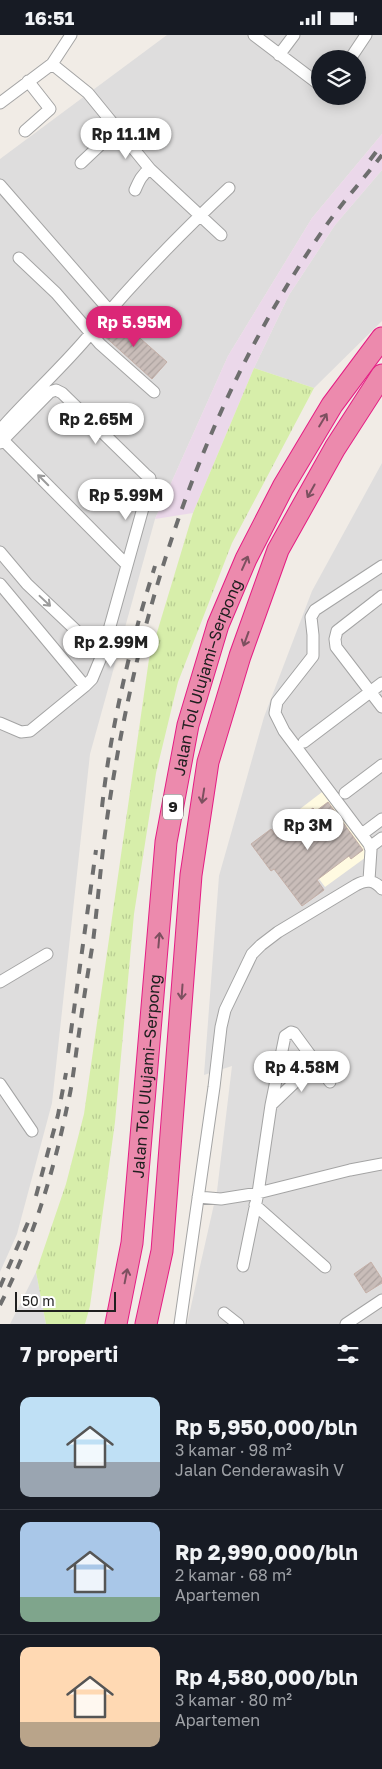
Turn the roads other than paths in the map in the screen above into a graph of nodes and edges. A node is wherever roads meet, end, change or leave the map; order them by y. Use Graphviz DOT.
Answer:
graph roads {
  1 [pos="71,35"];
  2 [pos="254,35"];
  3 [pos="294,35"];
  4 [pos="366,35"];
  5 [pos="356,50"];
  6 [pos="279,55"];
  7 [pos="52,64"];
  8 [pos="311,78"];
  9 [pos="28,81"];
  10 [pos="0,103"];
  11 [pos="117,129"];
  12 [pos="25,131"];
  13 [pos="82,163"];
  14 [pos="150,169"];
  15 [pos="0,185"];
  16 [pos="230,188"];
  17 [pos="135,190"];
  18 [pos="199,216"];
  19 [pos="220,235"];
  20 [pos="19,259"];
  21 [pos="109,310"];
  22 [pos="91,333"];
  23 [pos="382,338"];
  24 [pos="382,375"];
  25 [pos="154,392"];
  26 [pos="1,438"];
  27 [pos="0,552"];
  28 [pos="127,565"];
  29 [pos="382,566"];
  30 [pos="0,584"];
  31 [pos="27,584"];
  32 [pos="382,596"];
  33 [pos="12,598"];
  34 [pos="102,655"];
  35 [pos="382,683"];
  36 [pos="86,686"];
  37 [pos="370,692"];
  38 [pos="382,707"];
  39 [pos="0,723"];
  40 [pos="304,742"];
  41 [pos="382,765"];
  42 [pos="345,793"];
  43 [pos="382,819"];
  44 [pos="362,834"];
  45 [pos="382,838"];
  46 [pos="370,847"];
  47 [pos="369,881"];
  48 [pos="382,889"];
  49 [pos="47,954"];
  50 [pos="0,982"];
  51 [pos="316,1062"];
  52 [pos="330,1082"];
  53 [pos="0,1084"];
  54 [pos="271,1105"];
  55 [pos="32,1131"];
  56 [pos="382,1164"];
  57 [pos="258,1193"];
  58 [pos="198,1197"];
  59 [pos="255,1205"];
  60 [pos="243,1266"];
  61 [pos="325,1267"];
  62 [pos="382,1300"];
  63 [pos="224,1313"];
  64 [pos="116,1324"];
  65 [pos="146,1324"];
  66 [pos="180,1324"];
  67 [pos="238,1324"];
  68 [pos="346,1324"];
  1 -- 7 [label="street"];
  2 -- 6 [label="street"];
  3 -- 6 [label="street"];
  4 -- 5 [label="street"];
  6 -- 8 [label="street"];
  7 -- 9 [label="street"];
  7 -- 11 [label="street"];
  9 -- 10 [label="street"];
  9 -- 12 [label="street"];
  11 -- 13 [label="street"];
  11 -- 14 [label="street"];
  14 -- 17 [label="street"];
  14 -- 18 [label="street"];
  15 -- 21 [label="street"];
  16 -- 18 [label="street"];
  18 -- 19 [label="street"];
  18 -- 21 [label="street"];
  20 -- 22 [label="street"];
  21 -- 22 [label="street"];
  22 -- 25 [label="street"];
  22 -- 26 [label="street"];
  64 -- 23 [label="highway, Jalan Tol Ulujami–Serpong / 9, one-way"];
  24 -- 65 [label="highway, Jalan Tol Ulujami–Serpong / 9, one-way"];
  28 -- 26 [label="street, one-way"];
  26 -- 28 [label="street"];
  27 -- 31 [label="street"];
  28 -- 34 [label="street"];
  29 -- 44 [label="street"];
  30 -- 33 [label="street"];
  31 -- 33 [label="street"];
  31 -- 34 [label="street, one-way"];
  32 -- 37 [label="street"];
  33 -- 36 [label="street"];
  34 -- 36 [label="street"];
  35 -- 37 [label="street"];
  36 -- 39 [label="street"];
  37 -- 38 [label="street"];
  37 -- 40 [label="street"];
  41 -- 42 [label="street"];
  43 -- 44 [label="street"];
  44 -- 46 [label="street"];
  45 -- 46 [label="street"];
  46 -- 47 [label="street"];
  47 -- 48 [label="street"];
  47 -- 58 [label="street"];
  49 -- 50 [label="street"];
  51 -- 52 [label="street"];
  51 -- 54 [label="street"];
  51 -- 54 [label="street"];
  53 -- 55 [label="street"];
  54 -- 57 [label="street"];
  56 -- 57 [label="street"];
  57 -- 58 [label="street"];
  57 -- 59 [label="street"];
  58 -- 66 [label="street"];
  59 -- 60 [label="street"];
  59 -- 61 [label="street"];
  62 -- 68 [label="street"];
  63 -- 67 [label="street"];
}
